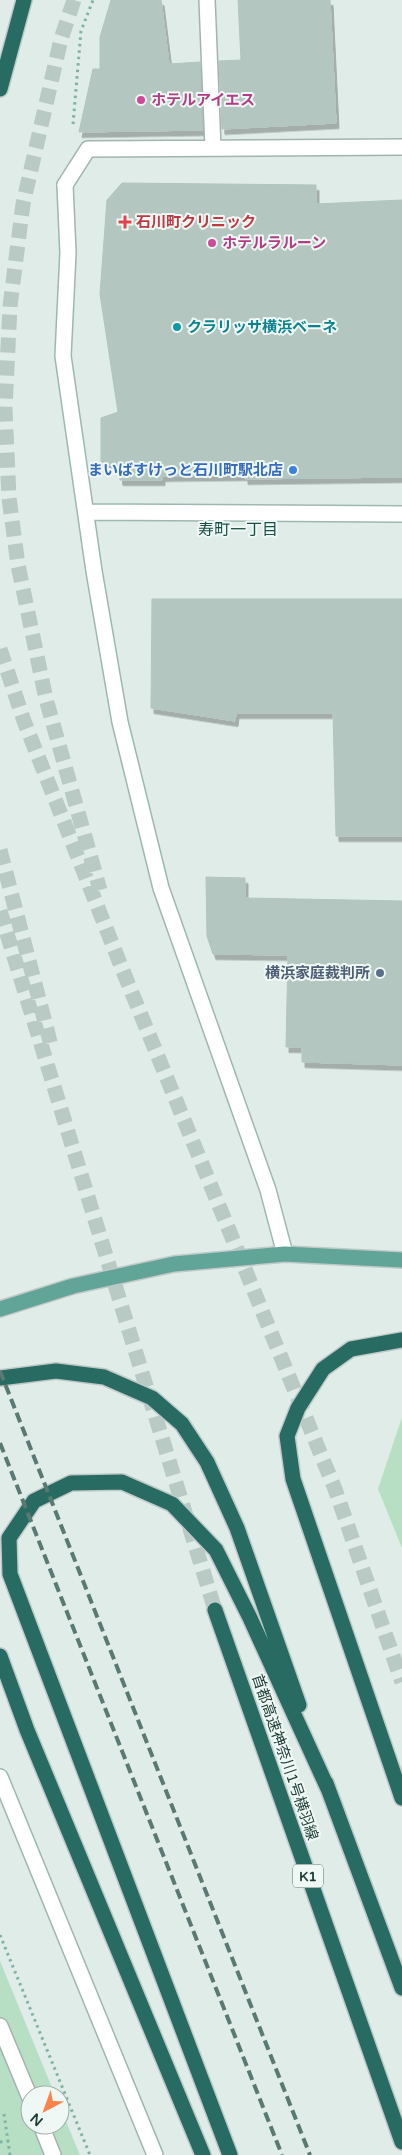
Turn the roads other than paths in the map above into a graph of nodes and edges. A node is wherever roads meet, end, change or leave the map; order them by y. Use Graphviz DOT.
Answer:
graph roads {
  1 [pos="24,0"];
  2 [pos="207,0"];
  3 [pos="0,89"];
  4 [pos="402,147"];
  5 [pos="213,148"];
  6 [pos="86,512"];
  7 [pos="402,514"];
  8 [pos="285,1254"];
  9 [pos="402,1260"];
  10 [pos="0,1309"];
  11 [pos="402,1340"];
  12 [pos="0,1378"];
  13 [pos="215,1610"];
  14 [pos="0,1656"];
  15 [pos="0,1777"];
  16 [pos="329,1791"];
  17 [pos="402,1798"];
  18 [pos="402,1988"];
  19 [pos="0,2026"];
  20 [pos="25,2085"];
  21 [pos="45,2135"];
  22 [pos="402,2142"];
  23 [pos="53,2155"];
  24 [pos="155,2155"];
  25 [pos="203,2155"];
  26 [pos="230,2155"];
  1 -- 3 [label="highway"];
  2 -- 5 [label="street"];
  4 -- 5 [label="street"];
  5 -- 6 [label="street"];
  6 -- 7 [label="street"];
  6 -- 8 [label="street"];
  8 -- 9 [label="main road"];
  8 -- 10 [label="main road"];
  11 -- 17 [label="highway"];
  12 -- 16 [label="highway"];
  13 -- 22 [label="highway, 首都高速神奈川1号横羽線 / K1"];
  14 -- 25 [label="highway"];
  15 -- 24 [label="street"];
  16 -- 18 [label="highway"];
  16 -- 26 [label="highway"];
  19 -- 20 [label="street"];
  21 -- 23 [label="street"];
}
